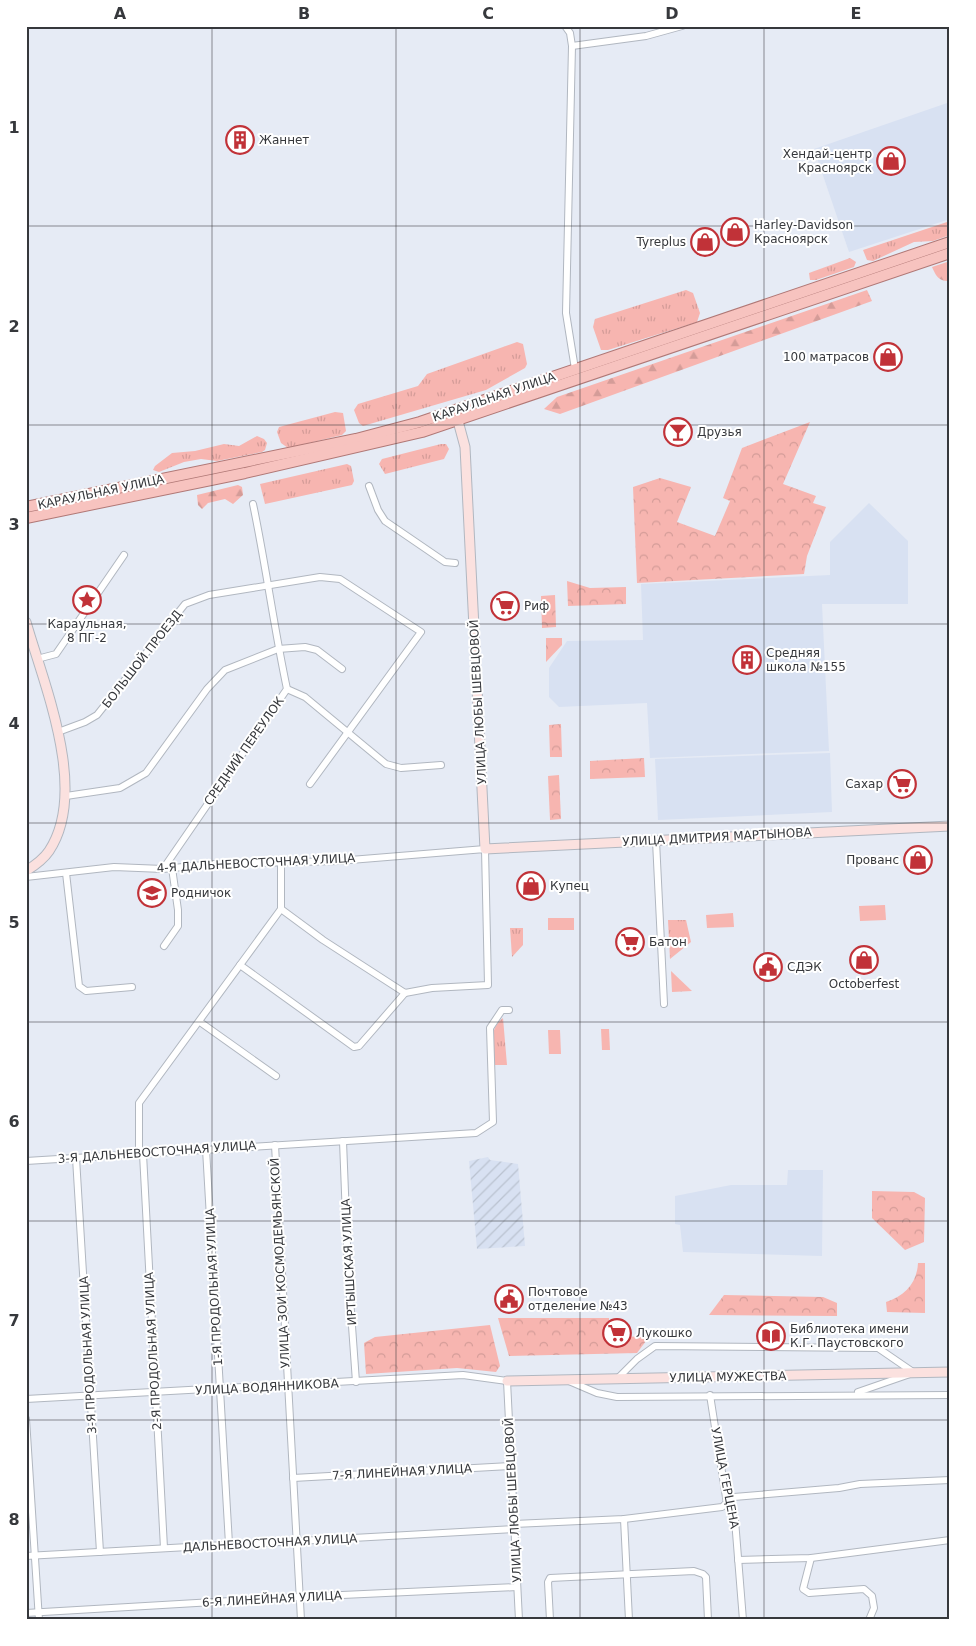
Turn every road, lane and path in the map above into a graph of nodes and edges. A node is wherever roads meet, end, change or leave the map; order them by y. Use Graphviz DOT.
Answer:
graph roads {
  1 [pos="565,26"];
  2 [pos="682,26"];
  3 [pos="572,46"];
  4 [pos="950,242"];
  5 [pos="950,253"];
  6 [pos="575,369"];
  7 [pos="458,421"];
  8 [pos="368,486"];
  9 [pos="253,504"];
  10 [pos="26,507"];
  11 [pos="26,518"];
  12 [pos="124,556"];
  13 [pos="455,563"];
  14 [pos="270,584"];
  15 [pos="26,622"];
  16 [pos="278,649"];
  17 [pos="37,659"];
  18 [pos="342,669"];
  19 [pos="287,689"];
  20 [pos="58,732"];
  21 [pos="347,733"];
  22 [pos="441,765"];
  23 [pos="310,784"];
  24 [pos="66,796"];
  25 [pos="950,826"];
  26 [pos="656,840"];
  27 [pos="485,849"];
  28 [pos="281,862"];
  29 [pos="172,868"];
  30 [pos="164,869"];
  31 [pos="26,871"];
  32 [pos="66,873"];
  33 [pos="26,877"];
  34 [pos="281,908"];
  35 [pos="164,946"];
  36 [pos="240,965"];
  37 [pos="132,987"];
  38 [pos="405,993"];
  39 [pos="664,1004"];
  40 [pos="509,1010"];
  41 [pos="200,1022"];
  42 [pos="276,1076"];
  43 [pos="344,1141"];
  44 [pos="275,1145"];
  45 [pos="206,1149"];
  46 [pos="141,1154"];
  47 [pos="76,1158"];
  48 [pos="26,1161"];
  49 [pos="950,1372"];
  50 [pos="914,1373"];
  51 [pos="618,1379"];
  52 [pos="507,1381"];
  53 [pos="568,1381"];
  54 [pos="356,1382"];
  55 [pos="287,1386"];
  56 [pos="220,1390"];
  57 [pos="156,1394"];
  58 [pos="849,1394"];
  59 [pos="950,1395"];
  60 [pos="90,1396"];
  61 [pos="710,1396"];
  62 [pos="26,1399"];
  63 [pos="26,1419"];
  64 [pos="512,1466"];
  65 [pos="293,1478"];
  66 [pos="950,1480"];
  67 [pos="727,1504"];
  68 [pos="624,1519"];
  69 [pos="514,1526"];
  70 [pos="950,1540"];
  71 [pos="297,1542"];
  72 [pos="229,1544"];
  73 [pos="164,1548"];
  74 [pos="100,1552"];
  75 [pos="35,1555"];
  76 [pos="26,1556"];
  77 [pos="811,1558"];
  78 [pos="738,1560"];
  79 [pos="627,1574"];
  80 [pos="517,1587"];
  81 [pos="299,1597"];
  82 [pos="39,1612"];
  83 [pos="26,1613"];
  84 [pos="39,1620"];
  85 [pos="301,1620"];
  86 [pos="519,1620"];
  87 [pos="550,1620"];
  88 [pos="629,1620"];
  89 [pos="708,1620"];
  90 [pos="743,1620"];
  91 [pos="869,1620"];
  1 -- 3 [label="street"];
  2 -- 3 [label="street"];
  3 -- 6 [label="street"];
  4 -- 6 [label="main road, КАРАУЛЬНАЯ УЛИЦА"];
  5 -- 7 [label="main road, КАРАУЛЬНАЯ УЛИЦА"];
  6 -- 10 [label="main road, КАРАУЛЬНАЯ УЛИЦА"];
  7 -- 11 [label="main road, КАРАУЛЬНАЯ УЛИЦА"];
  7 -- 27 [label="street, УЛИЦА ЛЮБЫ ШЕВЦОВОЙ"];
  8 -- 13 [label="street"];
  9 -- 14 [label="street, СРЕДНИЙ ПЕРЕУЛОК"];
  12 -- 17 [label="street"];
  14 -- 16 [label="street, СРЕДНИЙ ПЕРЕУЛОК"];
  14 -- 20 [label="street, БОЛЬШОЙ ПРОЕЗД"];
  14 -- 21 [label="street, БОЛЬШОЙ ПРОЕЗД"];
  15 -- 17 [label="street"];
  16 -- 18 [label="street"];
  16 -- 19 [label="street, СРЕДНИЙ ПЕРЕУЛОК"];
  16 -- 24 [label="street"];
  17 -- 20 [label="street"];
  19 -- 21 [label="street"];
  19 -- 30 [label="street, СРЕДНИЙ ПЕРЕУЛОК"];
  20 -- 24 [label="street"];
  21 -- 22 [label="street"];
  21 -- 23 [label="street"];
  24 -- 31 [label="street"];
  25 -- 26 [label="street, УЛИЦА ДМИТРИЯ МАРТЫНОВА"];
  26 -- 27 [label="street, УЛИЦА ДМИТРИЯ МАРТЫНОВА"];
  26 -- 39 [label="street"];
  27 -- 28 [label="street, 4-Я ДАЛЬНЕВОСТОЧНАЯ УЛИЦА"];
  27 -- 38 [label="street, УЛИЦА ЛЮБЫ ШЕВЦОВОЙ"];
  28 -- 29 [label="street, 4-Я ДАЛЬНЕВОСТОЧНАЯ УЛИЦА"];
  28 -- 34 [label="street"];
  29 -- 30 [label="street, 4-Я ДАЛЬНЕВОСТОЧНАЯ УЛИЦА"];
  29 -- 35 [label="street"];
  30 -- 32 [label="street, 4-Я ДАЛЬНЕВОСТОЧНАЯ УЛИЦА"];
  32 -- 33 [label="street, 4-Я ДАЛЬНЕВОСТОЧНАЯ УЛИЦА"];
  32 -- 37 [label="street"];
  34 -- 36 [label="street, 2-Я ПРОДОЛЬНАЯ УЛИЦА"];
  34 -- 38 [label="street"];
  36 -- 38 [label="street"];
  36 -- 41 [label="street, 2-Я ПРОДОЛЬНАЯ УЛИЦА"];
  40 -- 43 [label="street, 3-Я ДАЛЬНЕВОСТОЧНАЯ УЛИЦА"];
  41 -- 42 [label="street"];
  41 -- 46 [label="street, 2-Я ПРОДОЛЬНАЯ УЛИЦА"];
  43 -- 44 [label="street, 3-Я ДАЛЬНЕВОСТОЧНАЯ УЛИЦА"];
  43 -- 54 [label="street, ИРТЫШСКАЯ УЛИЦА"];
  44 -- 45 [label="street, 3-Я ДАЛЬНЕВОСТОЧНАЯ УЛИЦА"];
  44 -- 55 [label="street, УЛИЦА ЗОИ КОСМОДЕМЬЯНСКОЙ"];
  45 -- 46 [label="street, 3-Я ДАЛЬНЕВОСТОЧНАЯ УЛИЦА"];
  45 -- 56 [label="street, 1-Я ПРОДОЛЬНАЯ УЛИЦА"];
  46 -- 47 [label="street, 3-Я ДАЛЬНЕВОСТОЧНАЯ УЛИЦА"];
  46 -- 57 [label="street, 2-Я ПРОДОЛЬНАЯ УЛИЦА"];
  47 -- 48 [label="street, 3-Я ДАЛЬНЕВОСТОЧНАЯ УЛИЦА"];
  47 -- 60 [label="street, 3-Я ПРОДОЛЬНАЯ УЛИЦА"];
  49 -- 50 [label="street, УЛИЦА МУЖЕСТВА"];
  50 -- 51 [label="street, УЛИЦА МУЖЕСТВА"];
  50 -- 51 [label="street"];
  50 -- 58 [label="street"];
  51 -- 53 [label="street, УЛИЦА МУЖЕСТВА"];
  52 -- 53 [label="street, УЛИЦА МУЖЕСТВА"];
  52 -- 54 [label="street, УЛИЦА ВОДЯННИКОВА"];
  52 -- 64 [label="street, УЛИЦА ЛЮБЫ ШЕВЦОВОЙ"];
  53 -- 61 [label="street"];
  54 -- 55 [label="street, УЛИЦА ВОДЯННИКОВА"];
  55 -- 56 [label="street, УЛИЦА ВОДЯННИКОВА"];
  55 -- 65 [label="street, УЛИЦА ЗОИ КОСМОДЕМЬЯНСКОЙ"];
  56 -- 57 [label="street, УЛИЦА ВОДЯННИКОВА"];
  56 -- 72 [label="street, 1-Я ПРОДОЛЬНАЯ УЛИЦА"];
  57 -- 60 [label="street, УЛИЦА ВОДЯННИКОВА"];
  57 -- 73 [label="street, 2-Я ПРОДОЛЬНАЯ УЛИЦА"];
  58 -- 59 [label="street"];
  58 -- 61 [label="street"];
  60 -- 62 [label="street, УЛИЦА ВОДЯННИКОВА"];
  60 -- 74 [label="street, 3-Я ПРОДОЛЬНАЯ УЛИЦА"];
  61 -- 67 [label="street, УЛИЦА ГЕРЦЕНА"];
  63 -- 75 [label="street"];
  64 -- 65 [label="street, 7-Я ЛИНЕЙНАЯ УЛИЦА"];
  64 -- 69 [label="street, УЛИЦА ЛЮБЫ ШЕВЦОВОЙ"];
  65 -- 71 [label="street, УЛИЦА ЗОИ КОСМОДЕМЬЯНСКОЙ"];
  66 -- 67 [label="street, ДАЛЬНЕВОСТОЧНАЯ УЛИЦА"];
  67 -- 68 [label="street, ДАЛЬНЕВОСТОЧНАЯ УЛИЦА"];
  67 -- 78 [label="street, УЛИЦА ГЕРЦЕНА"];
  68 -- 69 [label="street, ДАЛЬНЕВОСТОЧНАЯ УЛИЦА"];
  68 -- 79 [label="street"];
  69 -- 71 [label="street, ДАЛЬНЕВОСТОЧНАЯ УЛИЦА"];
  69 -- 80 [label="street, УЛИЦА ЛЮБЫ ШЕВЦОВОЙ"];
  70 -- 77 [label="street"];
  71 -- 72 [label="street, ДАЛЬНЕВОСТОЧНАЯ УЛИЦА"];
  71 -- 81 [label="street, УЛИЦА ЗОИ КОСМОДЕМЬЯНСКОЙ"];
  72 -- 73 [label="street, ДАЛЬНЕВОСТОЧНАЯ УЛИЦА"];
  73 -- 74 [label="street, ДАЛЬНЕВОСТОЧНАЯ УЛИЦА"];
  74 -- 75 [label="street, ДАЛЬНЕВОСТОЧНАЯ УЛИЦА"];
  75 -- 76 [label="street, ДАЛЬНЕВОСТОЧНАЯ УЛИЦА"];
  75 -- 82 [label="street"];
  77 -- 78 [label="street"];
  77 -- 91 [label="street"];
  78 -- 90 [label="street, УЛИЦА ГЕРЦЕНА"];
  79 -- 87 [label="street"];
  79 -- 88 [label="street"];
  79 -- 89 [label="street"];
  80 -- 81 [label="street, 6-Я ЛИНЕЙНАЯ УЛИЦА"];
  80 -- 86 [label="street, УЛИЦА ЛЮБЫ ШЕВЦОВОЙ"];
  81 -- 82 [label="street, 6-Я ЛИНЕЙНАЯ УЛИЦА"];
  81 -- 85 [label="street, УЛИЦА ЗОИ КОСМОДЕМЬЯНСКОЙ"];
  82 -- 83 [label="street, 6-Я ЛИНЕЙНАЯ УЛИЦА"];
  82 -- 84 [label="street"];
}
